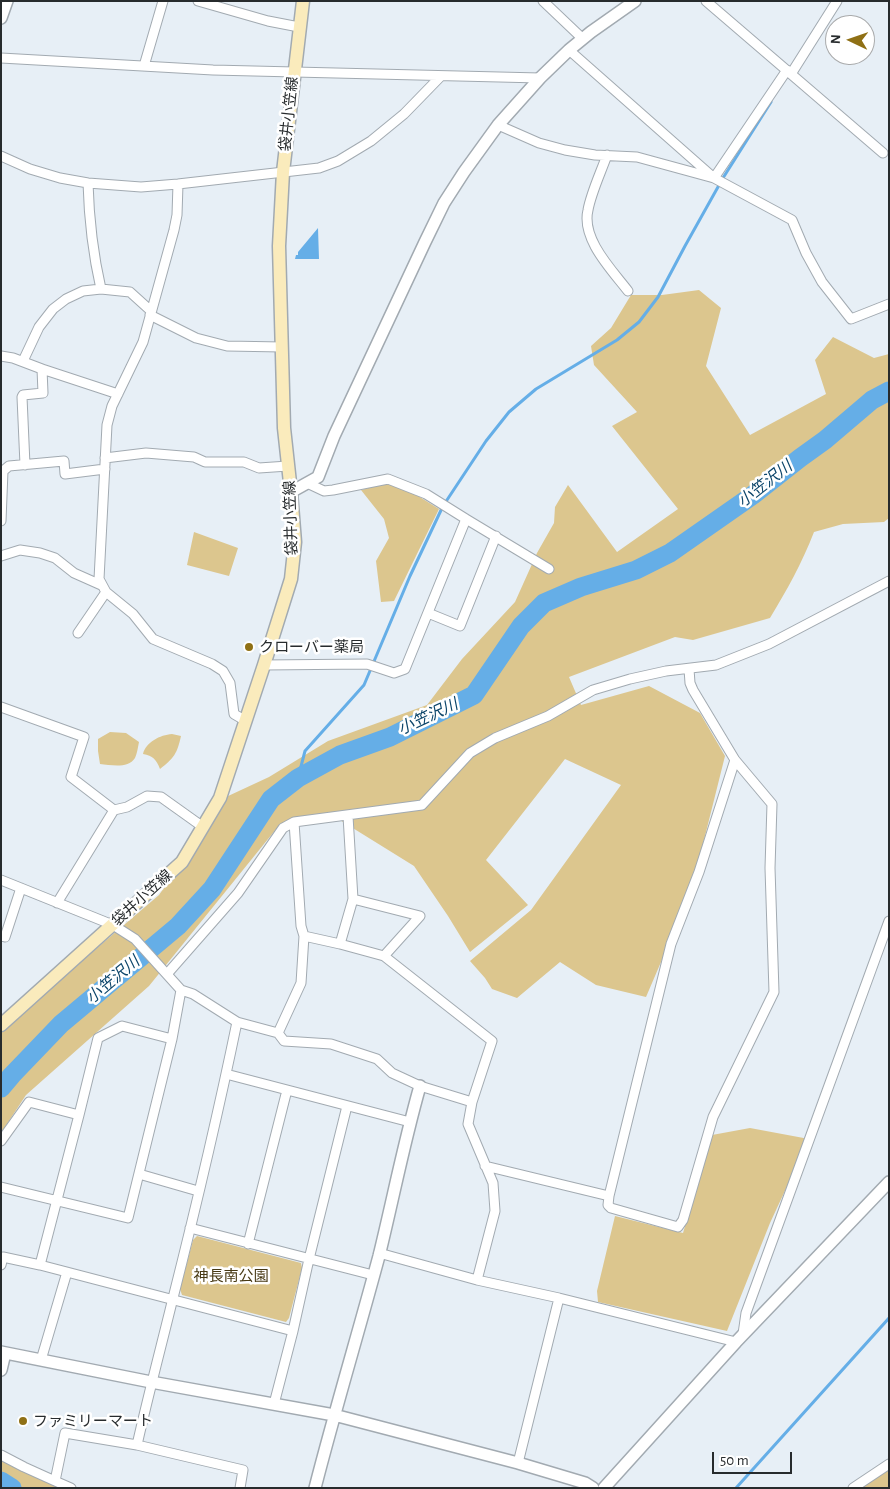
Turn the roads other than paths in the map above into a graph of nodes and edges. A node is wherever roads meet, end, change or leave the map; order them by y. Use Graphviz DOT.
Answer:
graph roads {
  1 [pos="7,1"];
  2 [pos="163,1"];
  3 [pos="198,1"];
  4 [pos="303,1"];
  5 [pos="543,1"];
  6 [pos="635,1"];
  7 [pos="706,1"];
  8 [pos="837,1"];
  9 [pos="1,18"];
  10 [pos="299,27"];
  11 [pos="583,39"];
  12 [pos="569,50"];
  13 [pos="1,58"];
  14 [pos="144,66"];
  15 [pos="294,72"];
  16 [pos="789,72"];
  17 [pos="442,76"];
  18 [pos="540,78"];
  19 [pos="498,125"];
  20 [pos="883,153"];
  21 [pos="1,156"];
  22 [pos="608,156"];
  23 [pos="283,172"];
  24 [pos="714,178"];
  25 [pos="88,183"];
  26 [pos="178,184"];
  27 [pos="101,289"];
  28 [pos="628,291"];
  29 [pos="889,304"];
  30 [pos="151,313"];
  31 [pos="282,347"];
  32 [pos="1,356"];
  33 [pos="22,361"];
  34 [pos="42,369"];
  35 [pos="118,394"];
  36 [pos="105,458"];
  37 [pos="25,465"];
  38 [pos="288,466"];
  39 [pos="105,469"];
  40 [pos="307,483"];
  41 [pos="291,492"];
  42 [pos="466,520"];
  43 [pos="1,521"];
  44 [pos="496,536"];
  45 [pos="1,556"];
  46 [pos="549,569"];
  47 [pos="889,581"];
  48 [pos="104,588"];
  49 [pos="428,613"];
  50 [pos="78,633"];
  51 [pos="264,665"];
  52 [pos="689,669"];
  53 [pos="1,708"];
  54 [pos="246,721"];
  55 [pos="735,760"];
  56 [pos="114,810"];
  57 [pos="348,816"];
  58 [pos="294,822"];
  59 [pos="203,827"];
  60 [pos="1,880"];
  61 [pos="21,888"];
  62 [pos="353,898"];
  63 [pos="57,902"];
  64 [pos="889,921"];
  65 [pos="113,925"];
  66 [pos="1,936"];
  67 [pos="304,936"];
  68 [pos="340,944"];
  69 [pos="384,956"];
  70 [pos="166,972"];
  71 [pos="181,990"];
  72 [pos="237,1022"];
  73 [pos="1,1024"];
  74 [pos="278,1033"];
  75 [pos="172,1039"];
  76 [pos="226,1074"];
  77 [pos="420,1086"];
  78 [pos="287,1090"];
  79 [pos="472,1102"];
  80 [pos="347,1106"];
  81 [pos="80,1115"];
  82 [pos="410,1122"];
  83 [pos="1,1141"];
  84 [pos="485,1166"];
  85 [pos="139,1174"];
  86 [pos="889,1182"];
  87 [pos="1,1187"];
  88 [pos="198,1191"];
  89 [pos="609,1196"];
  90 [pos="57,1201"];
  91 [pos="190,1228"];
  92 [pos="248,1244"];
  93 [pos="379,1253"];
  94 [pos="309,1259"];
  95 [pos="1,1265"];
  96 [pos="40,1265"];
  97 [pos="67,1272"];
  98 [pos="374,1275"];
  99 [pos="477,1280"];
  100 [pos="173,1298"];
  101 [pos="559,1298"];
  102 [pos="293,1330"];
  103 [pos="740,1338"];
  104 [pos="3,1353"];
  105 [pos="41,1360"];
  106 [pos="1,1370"];
  107 [pos="150,1382"];
  108 [pos="274,1404"];
  109 [pos="334,1415"];
  110 [pos="137,1445"];
  111 [pos="1,1455"];
  112 [pos="518,1463"];
  113 [pos="889,1464"];
  114 [pos="55,1481"];
  115 [pos="71,1488"];
  116 [pos="240,1488"];
  117 [pos="315,1488"];
  118 [pos="593,1488"];
  119 [pos="604,1488"];
  120 [pos="853,1488"];
  1 -- 9 [label="street"];
  2 -- 14 [label="street"];
  3 -- 10 [label="street"];
  4 -- 10 [label="main road, 袋井小笠線"];
  5 -- 11 [label="street"];
  6 -- 11 [label="street"];
  7 -- 16 [label="street"];
  8 -- 16 [label="street"];
  10 -- 15 [label="main road, 袋井小笠線"];
  11 -- 12 [label="street"];
  12 -- 18 [label="street"];
  12 -- 24 [label="street"];
  13 -- 14 [label="street"];
  14 -- 15 [label="street"];
  15 -- 17 [label="street"];
  15 -- 23 [label="main road, 袋井小笠線"];
  16 -- 20 [label="street"];
  16 -- 24 [label="street"];
  17 -- 18 [label="street"];
  17 -- 23 [label="street"];
  18 -- 19 [label="street"];
  19 -- 22 [label="street"];
  19 -- 40 [label="street"];
  21 -- 25 [label="street"];
  22 -- 24 [label="street"];
  22 -- 28 [label="street"];
  23 -- 26 [label="street"];
  23 -- 31 [label="main road, 袋井小笠線"];
  24 -- 29 [label="street"];
  25 -- 26 [label="street"];
  25 -- 27 [label="street"];
  26 -- 30 [label="street"];
  27 -- 30 [label="street"];
  27 -- 33 [label="street"];
  30 -- 31 [label="street"];
  30 -- 35 [label="street"];
  31 -- 38 [label="main road, 袋井小笠線"];
  32 -- 33 [label="street"];
  33 -- 34 [label="street"];
  34 -- 35 [label="street"];
  34 -- 37 [label="street"];
  35 -- 36 [label="street"];
  36 -- 38 [label="street"];
  36 -- 39 [label="street"];
  37 -- 39 [label="street"];
  37 -- 43 [label="street"];
  38 -- 41 [label="main road, 袋井小笠線"];
  39 -- 48 [label="street"];
  40 -- 41 [label="street"];
  40 -- 42 [label="street"];
  41 -- 51 [label="main road, 袋井小笠線"];
  42 -- 44 [label="street"];
  42 -- 49 [label="street"];
  44 -- 46 [label="street"];
  44 -- 49 [label="street"];
  45 -- 48 [label="street"];
  47 -- 52 [label="street"];
  48 -- 50 [label="street"];
  48 -- 54 [label="street"];
  49 -- 51 [label="street"];
  51 -- 54 [label="main road, 袋井小笠線"];
  52 -- 55 [label="street"];
  52 -- 57 [label="street"];
  53 -- 56 [label="street"];
  54 -- 59 [label="main road, 袋井小笠線"];
  55 -- 89 [label="street"];
  55 -- 89 [label="street"];
  56 -- 59 [label="street"];
  56 -- 63 [label="street"];
  57 -- 58 [label="street"];
  57 -- 62 [label="street"];
  58 -- 67 [label="street"];
  58 -- 70 [label="street"];
  59 -- 65 [label="main road, 袋井小笠線"];
  60 -- 61 [label="street"];
  61 -- 63 [label="street"];
  61 -- 66 [label="street"];
  62 -- 68 [label="street"];
  62 -- 69 [label="street"];
  63 -- 65 [label="street"];
  64 -- 103 [label="street"];
  65 -- 70 [label="street"];
  65 -- 73 [label="main road, 袋井小笠線"];
  67 -- 68 [label="street"];
  67 -- 74 [label="street"];
  68 -- 69 [label="street"];
  69 -- 79 [label="street"];
  70 -- 71 [label="street"];
  71 -- 72 [label="street"];
  71 -- 75 [label="street"];
  72 -- 74 [label="street"];
  72 -- 76 [label="street"];
  74 -- 77 [label="street"];
  75 -- 81 [label="street"];
  75 -- 85 [label="street"];
  76 -- 78 [label="street"];
  76 -- 88 [label="street"];
  77 -- 79 [label="street"];
  77 -- 82 [label="street"];
  78 -- 80 [label="street"];
  78 -- 92 [label="street"];
  79 -- 84 [label="street"];
  80 -- 82 [label="street"];
  80 -- 94 [label="street"];
  81 -- 83 [label="street"];
  81 -- 90 [label="street"];
  82 -- 93 [label="street"];
  84 -- 89 [label="street"];
  84 -- 99 [label="street"];
  85 -- 88 [label="street"];
  85 -- 90 [label="street"];
  86 -- 103 [label="street"];
  87 -- 90 [label="street"];
  88 -- 91 [label="street"];
  90 -- 96 [label="street"];
  91 -- 92 [label="street"];
  91 -- 100 [label="street"];
  92 -- 94 [label="street"];
  93 -- 98 [label="street"];
  93 -- 99 [label="street"];
  94 -- 98 [label="street"];
  94 -- 102 [label="street"];
  95 -- 96 [label="street"];
  96 -- 97 [label="street"];
  97 -- 100 [label="street"];
  97 -- 105 [label="street"];
  98 -- 109 [label="street"];
  99 -- 101 [label="street"];
  100 -- 102 [label="street"];
  100 -- 107 [label="street"];
  101 -- 103 [label="street"];
  101 -- 112 [label="street"];
  102 -- 108 [label="street"];
  103 -- 119 [label="street"];
  104 -- 105 [label="street"];
  104 -- 106 [label="street"];
  105 -- 107 [label="street"];
  107 -- 108 [label="street"];
  107 -- 110 [label="street"];
  108 -- 109 [label="street"];
  109 -- 112 [label="street"];
  109 -- 117 [label="street"];
  110 -- 114 [label="street"];
  110 -- 116 [label="street"];
  111 -- 114 [label="street"];
  112 -- 118 [label="street"];
  113 -- 120 [label="street"];
  114 -- 115 [label="street"];
}
